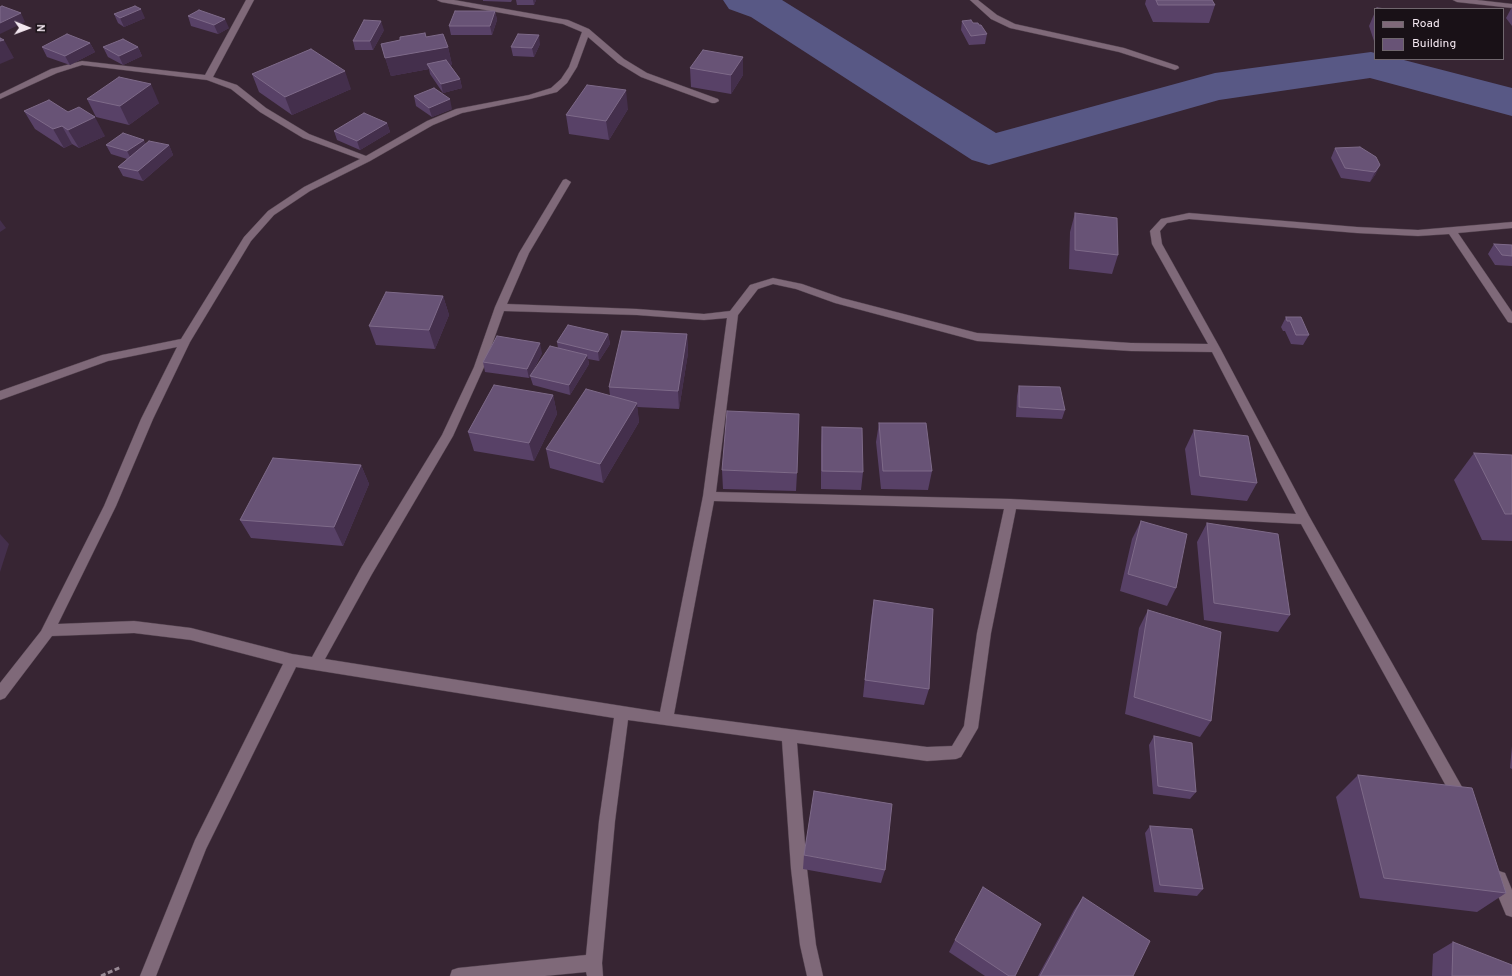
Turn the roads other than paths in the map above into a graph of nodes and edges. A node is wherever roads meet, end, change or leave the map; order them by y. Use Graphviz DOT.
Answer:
graph roads {
  1 [pos="250,0"];
  2 [pos="441,0"];
  3 [pos="974,0"];
  4 [pos="1457,0"];
  5 [pos="1512,6"];
  6 [pos="586,31"];
  7 [pos="1175,68"];
  8 [pos="208,78"];
  9 [pos="0,97"];
  10 [pos="715,101"];
  11 [pos="367,159"];
  12 [pos="566,182"];
  13 [pos="1512,225"];
  14 [pos="1452,231"];
  15 [pos="500,307"];
  16 [pos="733,314"];
  17 [pos="1512,320"];
  18 [pos="185,342"];
  19 [pos="1215,348"];
  20 [pos="0,396"];
  21 [pos="709,496"];
  22 [pos="1011,504"];
  23 [pos="1305,519"];
  24 [pos="49,630"];
  25 [pos="292,660"];
  26 [pos="315,664"];
  27 [pos="0,694"];
  28 [pos="622,714"];
  29 [pos="666,719"];
  30 [pos="789,735"];
  31 [pos="1465,806"];
  32 [pos="1494,868"];
  33 [pos="1512,909"];
  34 [pos="594,970"];
  35 [pos="148,976"];
  36 [pos="458,976"];
  37 [pos="815,976"];
  1 -- 8 [label="street"];
  2 -- 6 [label="street"];
  3 -- 7 [label="street"];
  4 -- 5 [label="street"];
  6 -- 10 [label="street"];
  6 -- 11 [label="street"];
  8 -- 9 [label="street"];
  8 -- 11 [label="street"];
  11 -- 18 [label="street"];
  12 -- 15 [label="street"];
  13 -- 14 [label="street"];
  14 -- 17 [label="street"];
  14 -- 19 [label="street"];
  15 -- 16 [label="street"];
  15 -- 26 [label="street"];
  16 -- 19 [label="street"];
  16 -- 21 [label="street"];
  18 -- 20 [label="street"];
  18 -- 24 [label="street"];
  19 -- 23 [label="street"];
  21 -- 22 [label="street"];
  21 -- 29 [label="street"];
  22 -- 23 [label="street"];
  22 -- 30 [label="street"];
  23 -- 31 [label="street"];
  24 -- 25 [label="street"];
  24 -- 27 [label="street"];
  25 -- 26 [label="street"];
  25 -- 35 [label="street"];
  26 -- 28 [label="street"];
  28 -- 29 [label="street"];
  28 -- 34 [label="street"];
  29 -- 30 [label="street"];
  30 -- 37 [label="street"];
  32 -- 33 [label="street"];
  34 -- 36 [label="street"];
}
